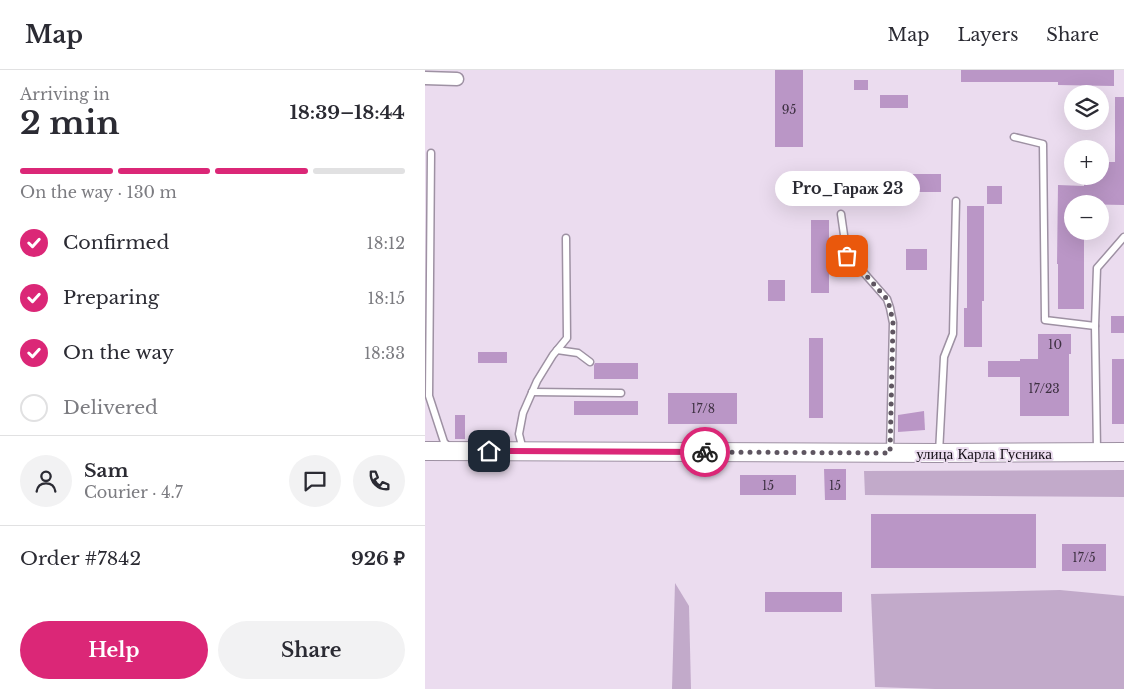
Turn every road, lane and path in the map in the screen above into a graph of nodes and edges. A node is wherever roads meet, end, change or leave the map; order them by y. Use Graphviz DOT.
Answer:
graph roads {
  1 [pos="425,78"];
  2 [pos="457,79"];
  3 [pos="1014,137"];
  4 [pos="431,153"];
  5 [pos="956,201"];
  6 [pos="841,214"];
  7 [pos="1124,237"];
  8 [pos="567,238"];
  9 [pos="1095,326"];
  10 [pos="557,350"];
  11 [pos="590,362"];
  12 [pos="532,392"];
  13 [pos="621,393"];
  14 [pos="454,450"];
  15 [pos="425,451"];
  16 [pos="523,451"];
  17 [pos="1097,452"];
  18 [pos="1124,452"];
  19 [pos="890,453"];
  20 [pos="939,453"];
  1 -- 2 [label="street"];
  3 -- 9 [label="lane"];
  4 -- 14 [label="lane"];
  5 -- 20 [label="lane"];
  6 -- 19 [label="lane"];
  7 -- 9 [label="lane"];
  8 -- 10 [label="lane"];
  9 -- 17 [label="lane"];
  10 -- 11 [label="lane"];
  10 -- 12 [label="lane"];
  12 -- 13 [label="lane"];
  12 -- 16 [label="lane"];
  14 -- 15 [label="street, улица Карла Гусника"];
  14 -- 16 [label="street, улица Карла Гусника"];
  16 -- 19 [label="street, улица Карла Гусника"];
  17 -- 18 [label="street, улица Карла Гусника"];
  17 -- 20 [label="street, улица Карла Гусника"];
  19 -- 20 [label="street, улица Карла Гусника"];
}
